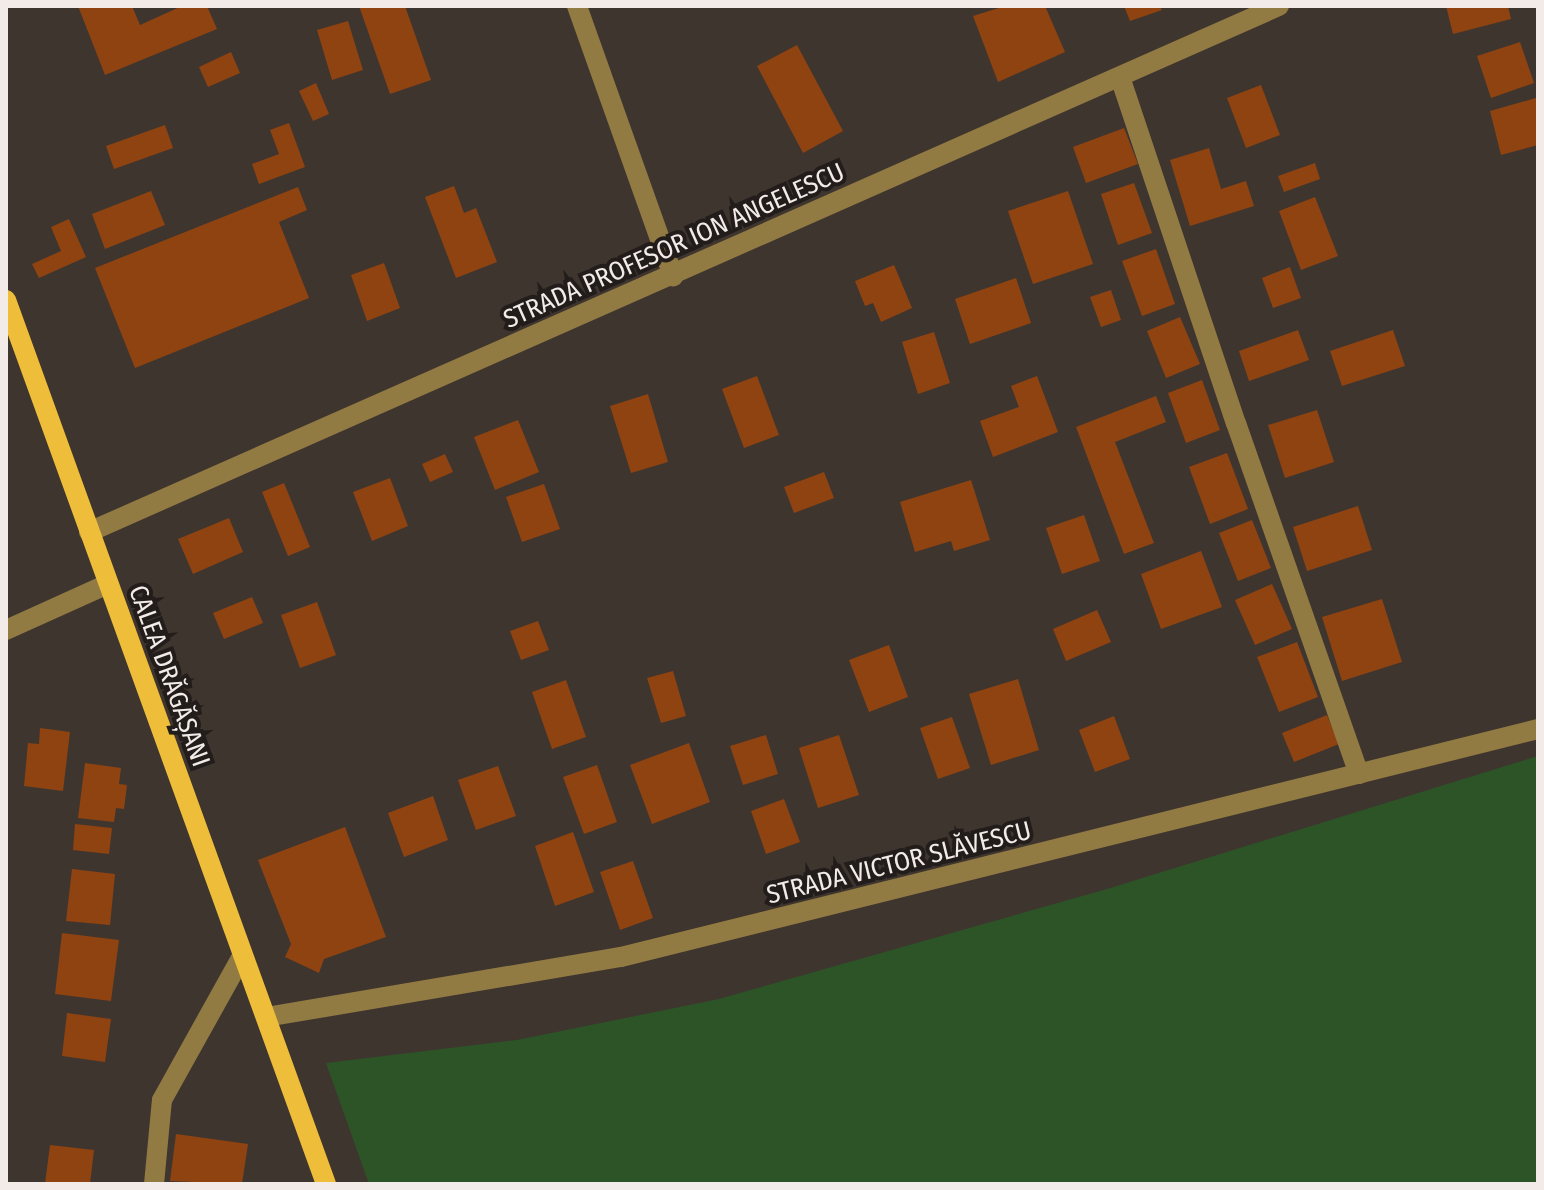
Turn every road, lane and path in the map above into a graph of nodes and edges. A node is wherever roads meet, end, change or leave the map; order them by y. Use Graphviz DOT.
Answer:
graph roads {
  1 [pos="577,6"];
  2 [pos="1279,6"];
  3 [pos="1120,77"];
  4 [pos="673,276"];
  5 [pos="6,300"];
  6 [pos="89,532"];
  7 [pos="108,584"];
  8 [pos="6,630"];
  9 [pos="1538,729"];
  10 [pos="1359,774"];
  11 [pos="242,956"];
  12 [pos="266,1017"];
  13 [pos="154,1184"];
  14 [pos="326,1184"];
  1 -- 4 [label="street"];
  2 -- 3 [label="street, STRADA PROFESOR ION ANGELESCU"];
  3 -- 4 [label="street, STRADA PROFESOR ION ANGELESCU"];
  3 -- 10 [label="street"];
  4 -- 6 [label="street, STRADA PROFESOR ION ANGELESCU"];
  5 -- 6 [label="main road, CALEA DRĂGĂȘANI"];
  6 -- 7 [label="main road, CALEA DRĂGĂȘANI"];
  7 -- 8 [label="street"];
  7 -- 11 [label="main road, CALEA DRĂGĂȘANI"];
  9 -- 10 [label="street, STRADA VICTOR SLĂVESCU"];
  10 -- 12 [label="street, STRADA VICTOR SLĂVESCU"];
  11 -- 12 [label="main road, CALEA DRĂGĂȘANI"];
  11 -- 13 [label="street"];
  12 -- 14 [label="main road, CALEA DRĂGĂȘANI"];
}
